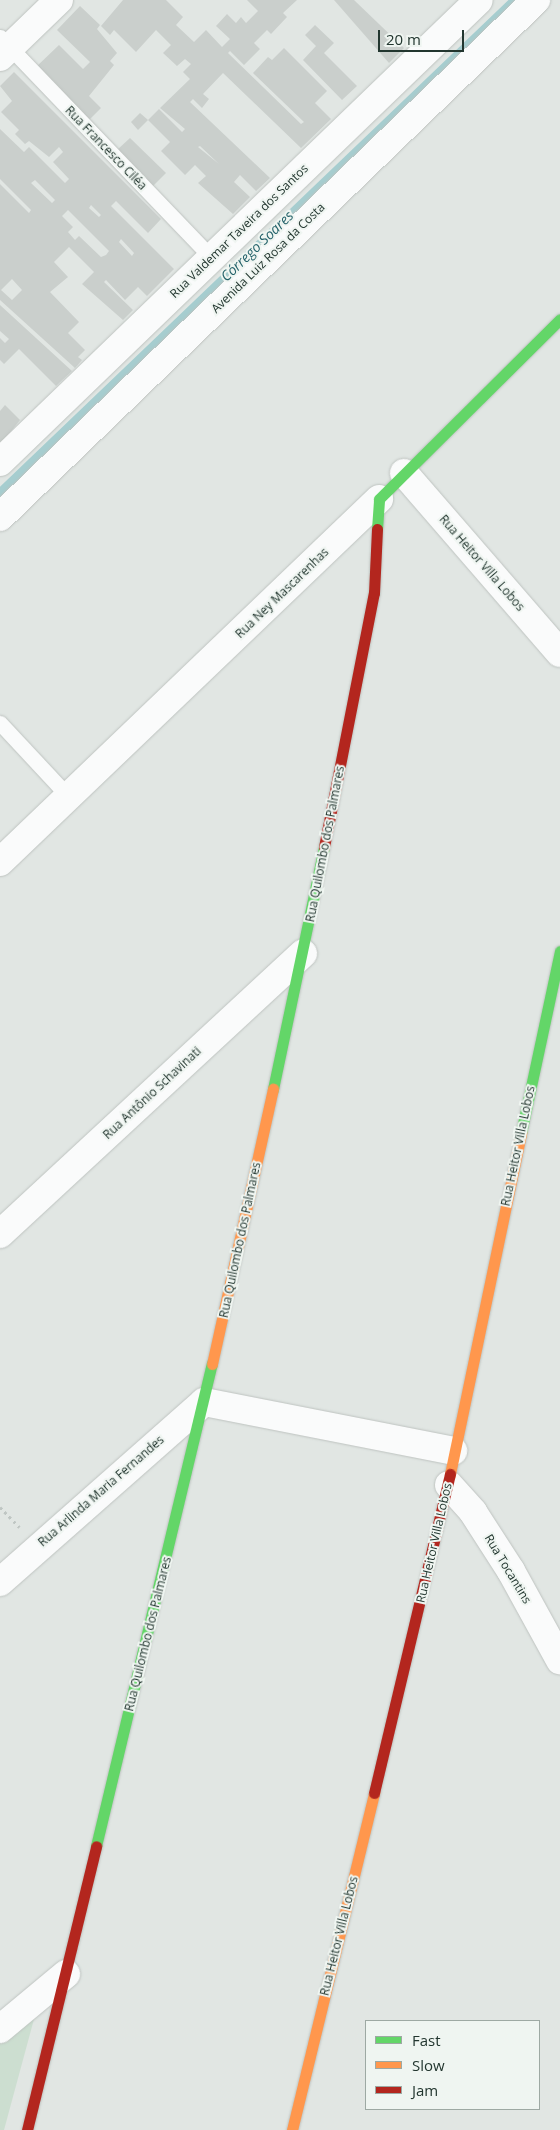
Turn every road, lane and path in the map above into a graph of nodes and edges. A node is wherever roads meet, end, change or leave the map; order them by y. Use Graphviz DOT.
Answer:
graph roads {
  1 [pos="59,0"];
  2 [pos="479,0"];
  3 [pos="536,0"];
  4 [pos="3,48"];
  5 [pos="212,258"];
  6 [pos="560,319"];
  7 [pos="0,462"];
  8 [pos="404,474"];
  9 [pos="378,499"];
  10 [pos="0,517"];
  11 [pos="560,653"];
  12 [pos="0,723"];
  13 [pos="70,798"];
  14 [pos="0,862"];
  15 [pos="560,951"];
  16 [pos="303,953"];
  17 [pos="0,1234"];
  18 [pos="204,1402"];
  19 [pos="453,1451"];
  20 [pos="449,1485"];
  21 [pos="0,1582"];
  22 [pos="560,1660"];
  23 [pos="66,1974"];
  24 [pos="0,2029"];
  25 [pos="27,2130"];
  26 [pos="292,2130"];
  1 -- 4 [label="street"];
  2 -- 5 [label="street, Rua Valdemar Taveira dos Santos"];
  3 -- 10 [label="street, Avenida Luiz Rosa da Costa"];
  4 -- 5 [label="lane, Rua Francesco Ciléa"];
  5 -- 7 [label="street, Rua Valdemar Taveira dos Santos"];
  6 -- 8 [label="street, Rua Ney Mascarenhas"];
  8 -- 9 [label="street, Rua Ney Mascarenhas"];
  8 -- 11 [label="street, Rua Heitor Villa Lobos"];
  9 -- 13 [label="street, Rua Ney Mascarenhas"];
  9 -- 16 [label="street, Rua Quilombo dos Palmares"];
  12 -- 13 [label="lane"];
  13 -- 14 [label="street, Rua Ney Mascarenhas"];
  15 -- 19 [label="street, Rua Heitor Villa Lobos"];
  16 -- 17 [label="street, Rua Antônio Schavinati"];
  16 -- 18 [label="street, Rua Quilombo dos Palmares"];
  18 -- 19 [label="street"];
  18 -- 21 [label="street, Rua Arlinda Maria Fernandes"];
  18 -- 23 [label="street, Rua Quilombo dos Palmares"];
  19 -- 20 [label="street, Rua Heitor Villa Lobos"];
  20 -- 22 [label="street, Rua Tocantins"];
  20 -- 26 [label="street, Rua Heitor Villa Lobos"];
  23 -- 24 [label="street"];
  23 -- 25 [label="street, Rua Quilombo dos Palmares"];
}
